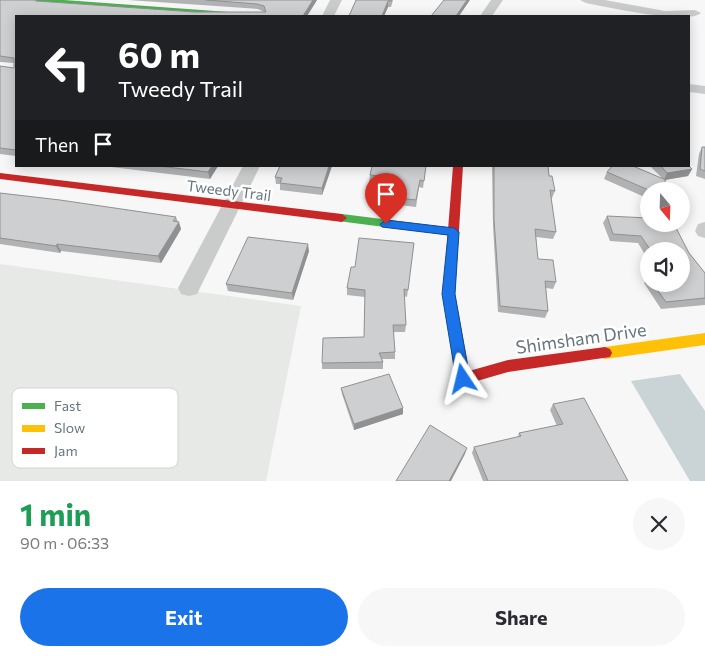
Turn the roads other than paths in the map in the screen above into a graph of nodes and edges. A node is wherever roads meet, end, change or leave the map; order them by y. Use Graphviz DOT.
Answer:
graph roads {
  1 [pos="38,0"];
  2 [pos="336,0"];
  3 [pos="497,0"];
  4 [pos="586,0"];
  5 [pos="695,12"];
  6 [pos="243,15"];
  7 [pos="328,15"];
  8 [pos="487,15"];
  9 [pos="690,88"];
  10 [pos="705,90"];
  11 [pos="252,167"];
  12 [pos="458,167"];
  13 [pos="0,176"];
  14 [pos="232,206"];
  15 [pos="454,232"];
  16 [pos="189,288"];
  17 [pos="705,339"];
  1 -- 6 [label="street"];
  2 -- 7 [label="street"];
  3 -- 8 [label="street"];
  4 -- 5 [label="street"];
  9 -- 10 [label="street"];
  11 -- 14 [label="street"];
  12 -- 15 [label="street"];
  13 -- 14 [label="street, Tweedy Trail"];
  14 -- 15 [label="street, Tweedy Trail"];
  14 -- 16 [label="street"];
  15 -- 17 [label="street, Shimsham Drive"];
}
